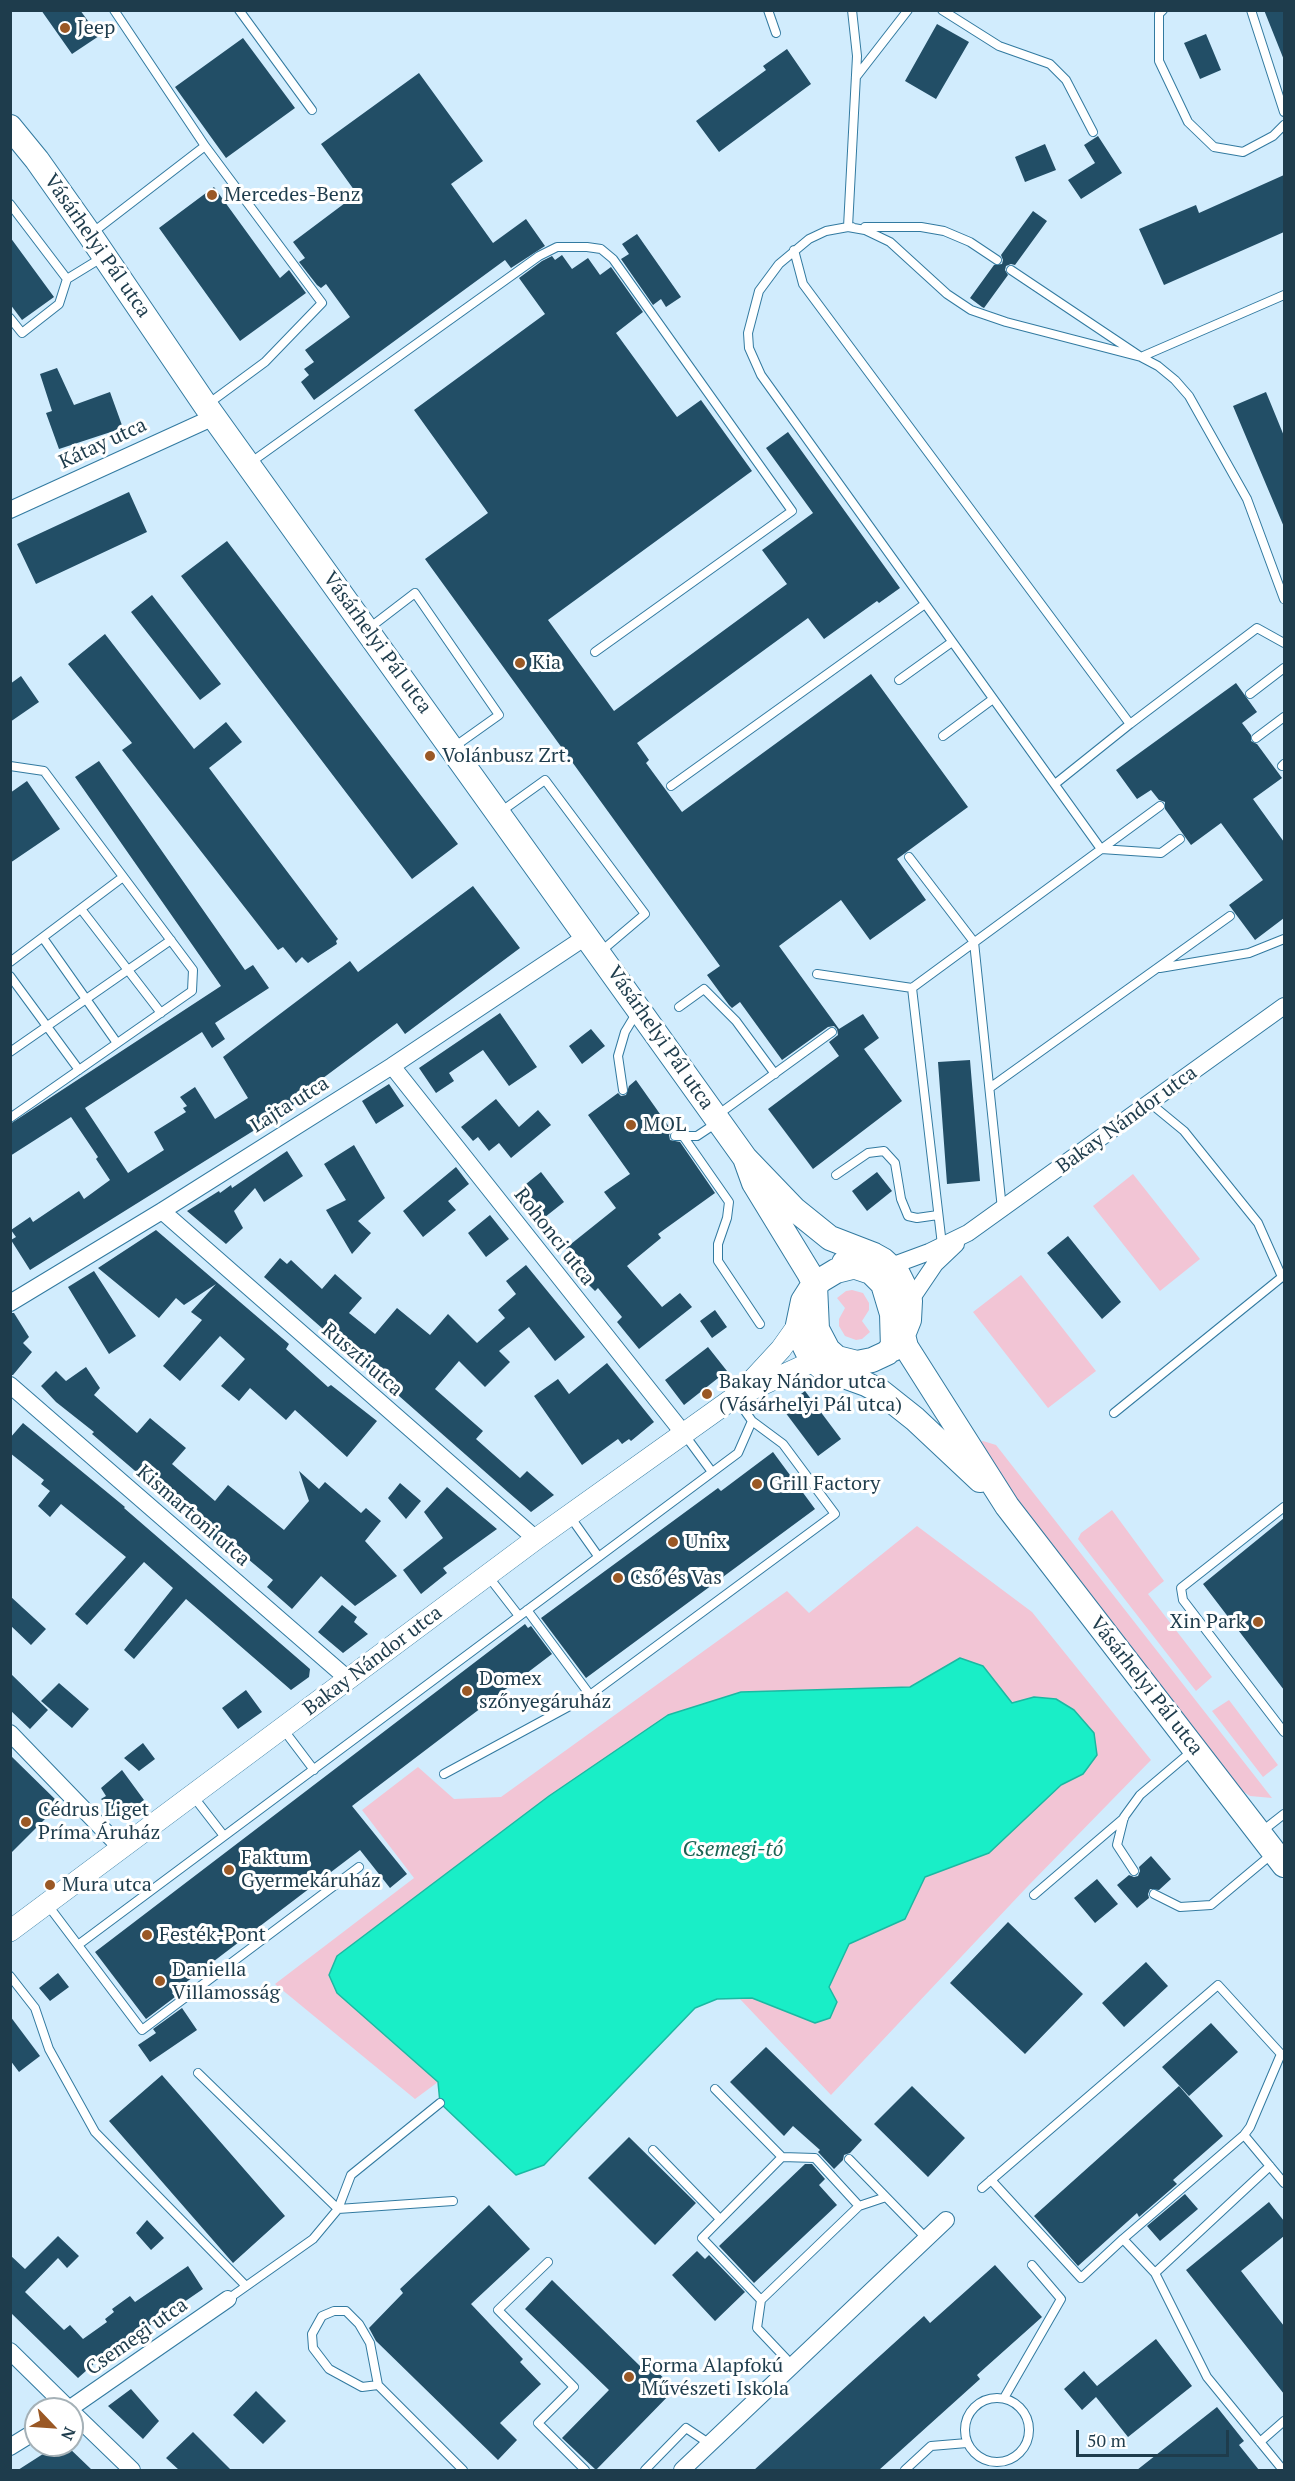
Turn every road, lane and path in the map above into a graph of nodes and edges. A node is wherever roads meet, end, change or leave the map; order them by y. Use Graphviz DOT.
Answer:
graph roads {
  1 [pos="114,10"];
  2 [pos="239,10"];
  3 [pos="768,10"];
  4 [pos="852,10"];
  5 [pos="908,10"];
  6 [pos="942,10"];
  7 [pos="1163,10"];
  8 [pos="1251,10"];
  9 [pos="776,33"];
  10 [pos="856,78"];
  11 [pos="312,110"];
  12 [pos="1284,112"];
  13 [pos="1284,125"];
  14 [pos="10,128"];
  15 [pos="1093,132"];
  16 [pos="206,146"];
  17 [pos="10,204"];
  18 [pos="848,227"];
  19 [pos="90,235"];
  20 [pos="794,250"];
  21 [pos="104,256"];
  22 [pos="997,260"];
  23 [pos="1011,270"];
  24 [pos="67,279"];
  25 [pos="1284,295"];
  26 [pos="10,318"];
  27 [pos="1141,357"];
  28 [pos="210,411"];
  29 [pos="249,464"];
  30 [pos="10,510"];
  31 [pos="1284,599"];
  32 [pos="925,604"];
  33 [pos="367,629"];
  34 [pos="952,642"];
  35 [pos="1284,643"];
  36 [pos="595,652"];
  37 [pos="1284,668"];
  38 [pos="899,680"];
  39 [pos="1250,694"];
  40 [pos="993,699"];
  41 [pos="1284,717"];
  42 [pos="1130,724"];
  43 [pos="943,736"];
  44 [pos="1256,738"];
  45 [pos="453,748"];
  46 [pos="10,766"];
  47 [pos="1054,784"];
  48 [pos="671,786"];
  49 [pos="1160,806"];
  50 [pos="499,813"];
  51 [pos="1180,839"];
  52 [pos="1101,849"];
  53 [pos="909,857"];
  54 [pos="123,877"];
  55 [pos="81,909"];
  56 [pos="1230,916"];
  57 [pos="43,938"];
  58 [pos="1284,939"];
  59 [pos="171,940"];
  60 [pos="974,942"];
  61 [pos="593,945"];
  62 [pos="10,962"];
  63 [pos="1157,968"];
  64 [pos="128,970"];
  65 [pos="817,974"];
  66 [pos="10,976"];
  67 [pos="912,988"];
  68 [pos="86,999"];
  69 [pos="1284,1006"];
  70 [pos="679,1007"];
  71 [pos="639,1009"];
  72 [pos="161,1013"];
  73 [pos="47,1026"];
  74 [pos="832,1032"];
  75 [pos="117,1043"];
  76 [pos="10,1052"];
  77 [pos="392,1066"];
  78 [pos="79,1070"];
  79 [pos="775,1074"];
  80 [pos="991,1087"];
  81 [pos="623,1090"];
  82 [pos="1150,1103"];
  83 [pos="10,1118"];
  84 [pos="717,1119"];
  85 [pos="745,1158"];
  86 [pos="836,1175"];
  87 [pos="794,1209"];
  88 [pos="1002,1209"];
  89 [pos="162,1211"];
  90 [pos="938,1215"];
  91 [pos="968,1233"];
  92 [pos="942,1245"];
  93 [pos="872,1269"];
  94 [pos="811,1290"];
  95 [pos="910,1301"];
  96 [pos="10,1304"];
  97 [pos="760,1324"];
  98 [pos="798,1325"];
  99 [pos="898,1341"];
  100 [pos="836,1361"];
  101 [pos="10,1385"];
  102 [pos="737,1396"];
  103 [pos="1114,1413"];
  104 [pos="915,1419"];
  105 [pos="752,1421"];
  106 [pos="684,1434"];
  107 [pos="712,1472"];
  108 [pos="1007,1506"];
  109 [pos="1284,1507"];
  110 [pos="569,1515"];
  111 [pos="536,1539"];
  112 [pos="598,1556"];
  113 [pos="488,1575"];
  114 [pos="527,1610"];
  115 [pos="519,1616"];
  116 [pos="348,1679"];
  117 [pos="590,1695"];
  118 [pos="283,1728"];
  119 [pos="1284,1732"];
  120 [pos="10,1733"];
  121 [pos="1195,1749"];
  122 [pos="314,1770"];
  123 [pos="444,1774"];
  124 [pos="192,1795"];
  125 [pos="1284,1814"];
  126 [pos="1124,1817"];
  127 [pos="224,1836"];
  128 [pos="121,1848"];
  129 [pos="1273,1850"];
  130 [pos="359,1867"];
  131 [pos="1134,1870"];
  132 [pos="1154,1894"];
  133 [pos="1034,1895"];
  134 [pos="46,1904"];
  135 [pos="10,1931"];
  136 [pos="78,1945"];
  137 [pos="10,1976"];
  138 [pos="198,2073"];
  139 [pos="715,2089"];
  140 [pos="440,2103"];
  141 [pos="1244,2135"];
  142 [pos="653,2150"];
  143 [pos="782,2157"];
  144 [pos="849,2159"];
  145 [pos="1270,2166"];
  146 [pos="991,2180"];
  147 [pos="1284,2182"];
  148 [pos="982,2188"];
  149 [pos="886,2197"];
  150 [pos="453,2201"];
  151 [pos="859,2206"];
  152 [pos="338,2209"];
  153 [pos="720,2218"];
  154 [pos="946,2220"];
  155 [pos="926,2238"];
  156 [pos="1124,2239"];
  157 [pos="548,2262"];
  158 [pos="1032,2265"];
  159 [pos="1155,2273"];
  160 [pos="246,2286"];
  161 [pos="228,2299"];
  162 [pos="760,2300"];
  163 [pos="10,2351"];
  164 [pos="792,2366"];
  165 [pos="378,2385"];
  166 [pos="57,2397"];
  167 [pos="1004,2398"];
  168 [pos="84,2400"];
  169 [pos="1284,2421"];
  170 [pos="84,2424"];
  171 [pos="24,2439"];
  172 [pos="1260,2442"];
  173 [pos="968,2443"];
  174 [pos="710,2444"];
  175 [pos="10,2448"];
  176 [pos="996,2466"];
  177 [pos="132,2470"];
  178 [pos="464,2470"];
  179 [pos="585,2470"];
  180 [pos="645,2470"];
  181 [pos="682,2470"];
  182 [pos="905,2470"];
  183 [pos="1283,2470"];
  1 -- 16 [label="lane"];
  2 -- 11 [label="lane"];
  3 -- 9 [label="lane"];
  4 -- 10 [label="lane"];
  5 -- 10 [label="lane"];
  6 -- 15 [label="lane"];
  7 -- 13 [label="lane"];
  8 -- 12 [label="lane"];
  10 -- 18 [label="lane"];
  14 -- 19 [label="main road, Vásárhelyi Pál utca"];
  16 -- 19 [label="lane"];
  16 -- 28 [label="lane"];
  17 -- 24 [label="lane"];
  18 -- 20 [label="lane"];
  18 -- 22 [label="lane"];
  18 -- 27 [label="lane"];
  19 -- 21 [label="main road, Vásárhelyi Pál utca"];
  20 -- 32 [label="lane"];
  20 -- 42 [label="lane"];
  21 -- 24 [label="lane"];
  21 -- 28 [label="main road, Vásárhelyi Pál utca"];
  23 -- 27 [label="lane"];
  24 -- 26 [label="lane"];
  25 -- 27 [label="lane"];
  27 -- 31 [label="lane"];
  28 -- 29 [label="main road, Vásárhelyi Pál utca"];
  28 -- 30 [label="street, Kátay utca"];
  29 -- 33 [label="main road, Vásárhelyi Pál utca"];
  29 -- 36 [label="lane"];
  32 -- 34 [label="lane"];
  32 -- 48 [label="lane"];
  33 -- 45 [label="main road, Vásárhelyi Pál utca"];
  33 -- 45 [label="lane"];
  34 -- 38 [label="lane"];
  34 -- 40 [label="lane"];
  35 -- 42 [label="lane"];
  37 -- 39 [label="lane"];
  40 -- 43 [label="lane"];
  40 -- 47 [label="lane"];
  41 -- 44 [label="lane"];
  42 -- 47 [label="lane"];
  45 -- 50 [label="main road, Vásárhelyi Pál utca"];
  46 -- 54 [label="lane"];
  47 -- 52 [label="lane"];
  49 -- 52 [label="lane"];
  50 -- 61 [label="main road, Vásárhelyi Pál utca"];
  50 -- 61 [label="lane"];
  51 -- 52 [label="lane"];
  52 -- 60 [label="lane"];
  53 -- 60 [label="lane"];
  54 -- 55 [label="lane"];
  54 -- 59 [label="lane"];
  55 -- 57 [label="lane"];
  55 -- 64 [label="lane"];
  56 -- 63 [label="lane"];
  57 -- 62 [label="lane"];
  57 -- 68 [label="lane"];
  58 -- 63 [label="lane"];
  59 -- 64 [label="lane"];
  59 -- 72 [label="lane"];
  60 -- 67 [label="lane"];
  60 -- 80 [label="lane"];
  61 -- 71 [label="main road, Vásárhelyi Pál utca"];
  61 -- 77 [label="street, Lajta utca"];
  63 -- 80 [label="lane"];
  64 -- 68 [label="lane"];
  64 -- 72 [label="lane"];
  65 -- 67 [label="lane"];
  66 -- 73 [label="lane"];
  67 -- 90 [label="lane"];
  68 -- 73 [label="lane"];
  68 -- 75 [label="lane"];
  69 -- 82 [label="street, Bakay Nándor utca"];
  70 -- 79 [label="lane"];
  71 -- 81 [label="lane"];
  71 -- 84 [label="main road, Vásárhelyi Pál utca"];
  72 -- 75 [label="lane"];
  73 -- 76 [label="lane"];
  73 -- 78 [label="lane"];
  74 -- 79 [label="lane"];
  75 -- 78 [label="lane"];
  77 -- 89 [label="street, Lajta utca"];
  77 -- 106 [label="street, Rohonci utca"];
  78 -- 83 [label="lane"];
  79 -- 84 [label="lane"];
  80 -- 88 [label="lane"];
  82 -- 88 [label="street, Bakay Nándor utca"];
  82 -- 103 [label="lane"];
  84 -- 85 [label="main road, Vásárhelyi Pál utca"];
  84 -- 97 [label="lane"];
  85 -- 87 [label="main road, Vásárhelyi Pál utca"];
  85 -- 94 [label="main road, Vásárhelyi Pál utca"];
  86 -- 90 [label="lane"];
  87 -- 93 [label="main road, Vásárhelyi Pál utca"];
  87 -- 93 [label="main road, Vásárhelyi Pál utca"];
  88 -- 91 [label="street, Bakay Nándor utca"];
  89 -- 96 [label="street, Lajta utca"];
  89 -- 111 [label="street, Ruszti utca"];
  90 -- 92 [label="lane"];
  91 -- 92 [label="street, Bakay Nándor utca"];
  91 -- 95 [label="street, Bakay Nándor utca"];
  92 -- 93 [label="street, Bakay Nándor utca"];
  93 -- 94 [label="main road"];
  93 -- 95 [label="main road, Vásárhelyi Pál utca"];
  93 -- 99 [label="main road, Vásárhelyi Pál utca"];
  94 -- 98 [label="main road"];
  94 -- 100 [label="main road, Vásárhelyi Pál utca"];
  95 -- 99 [label="main road"];
  98 -- 100 [label="main road"];
  98 -- 102 [label="street, Bakay Nándor utca"];
  99 -- 100 [label="main road"];
  99 -- 108 [label="main road, Vásárhelyi Pál utca"];
  100 -- 102 [label="street, Bakay Nándor utca"];
  100 -- 104 [label="main road, Vásárhelyi Pál utca"];
  100 -- 104 [label="main road, Vásárhelyi Pál utca"];
  101 -- 116 [label="street, Kismartoni utca"];
  102 -- 105 [label="lane"];
  102 -- 106 [label="street, Bakay Nándor utca"];
  104 -- 108 [label="main road, Vásárhelyi Pál utca"];
  105 -- 107 [label="lane"];
  105 -- 117 [label="lane"];
  106 -- 107 [label="lane"];
  106 -- 110 [label="street, Bakay Nándor utca"];
  107 -- 112 [label="lane"];
  108 -- 121 [label="main road, Vásárhelyi Pál utca"];
  109 -- 119 [label="lane"];
  110 -- 111 [label="street, Bakay Nándor utca"];
  110 -- 112 [label="lane"];
  111 -- 113 [label="street, Bakay Nándor utca"];
  112 -- 114 [label="lane"];
  113 -- 115 [label="lane"];
  113 -- 116 [label="street, Bakay Nándor utca"];
  114 -- 115 [label="lane"];
  114 -- 117 [label="lane"];
  115 -- 122 [label="lane"];
  116 -- 118 [label="street, Bakay Nándor utca"];
  117 -- 123 [label="lane"];
  118 -- 122 [label="lane"];
  118 -- 124 [label="street, Bakay Nándor utca"];
  120 -- 128 [label="street"];
  121 -- 126 [label="lane"];
  121 -- 129 [label="main road, Vásárhelyi Pál utca"];
  122 -- 127 [label="lane"];
  124 -- 127 [label="lane"];
  124 -- 128 [label="street, Bakay Nándor utca"];
  125 -- 129 [label="lane"];
  126 -- 131 [label="lane"];
  126 -- 133 [label="lane"];
  127 -- 136 [label="lane"];
  128 -- 134 [label="street, Bakay Nándor utca"];
  129 -- 132 [label="lane"];
  130 -- 136 [label="lane"];
  134 -- 135 [label="street, Bakay Nándor utca"];
  134 -- 136 [label="lane"];
  137 -- 160 [label="lane"];
  138 -- 152 [label="lane"];
  139 -- 143 [label="lane"];
  140 -- 152 [label="lane"];
  141 -- 145 [label="lane"];
  141 -- 146 [label="lane"];
  141 -- 156 [label="lane"];
  142 -- 153 [label="lane"];
  143 -- 151 [label="lane"];
  143 -- 153 [label="lane"];
  144 -- 149 [label="lane"];
  145 -- 147 [label="lane"];
  145 -- 159 [label="lane"];
  146 -- 148 [label="lane"];
  146 -- 156 [label="lane"];
  149 -- 151 [label="lane"];
  149 -- 155 [label="lane"];
  150 -- 152 [label="lane"];
  151 -- 162 [label="lane"];
  152 -- 160 [label="lane"];
  153 -- 162 [label="lane"];
  154 -- 155 [label="street"];
  155 -- 164 [label="street"];
  156 -- 159 [label="lane"];
  157 -- 179 [label="lane"];
  158 -- 167 [label="lane"];
  159 -- 172 [label="lane"];
  160 -- 161 [label="lane"];
  161 -- 168 [label="street, Csemegi utca"];
  162 -- 164 [label="lane"];
  163 -- 166 [label="street"];
  164 -- 174 [label="street"];
  165 -- 165 [label="lane"];
  165 -- 178 [label="lane"];
  167 -- 173 [label="lane"];
  167 -- 176 [label="lane"];
  169 -- 172 [label="lane"];
  170 -- 177 [label="street"];
  171 -- 175 [label="street"];
  172 -- 183 [label="lane"];
  173 -- 176 [label="lane"];
  173 -- 182 [label="lane"];
  174 -- 180 [label="lane"];
  174 -- 181 [label="street"];
}
